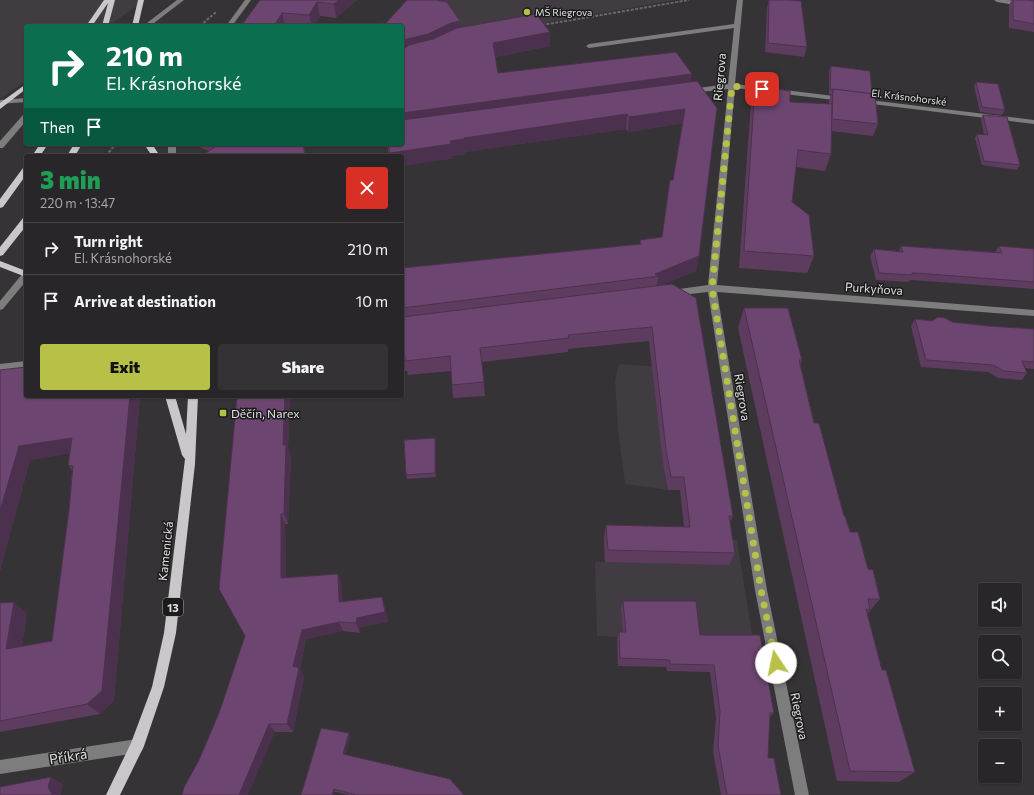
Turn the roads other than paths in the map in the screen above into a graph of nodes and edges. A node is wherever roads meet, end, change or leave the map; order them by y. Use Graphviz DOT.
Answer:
graph roads {
  1 [pos="107,0"];
  2 [pos="112,0"];
  3 [pos="141,0"];
  4 [pos="181,0"];
  5 [pos="248,0"];
  6 [pos="740,0"];
  7 [pos="997,0"];
  8 [pos="1034,6"];
  9 [pos="90,24"];
  10 [pos="106,24"];
  11 [pos="135,24"];
  12 [pos="149,24"];
  13 [pos="230,24"];
  14 [pos="737,26"];
  15 [pos="589,46"];
  16 [pos="732,86"];
  17 [pos="24,88"];
  18 [pos="685,92"];
  19 [pos="24,100"];
  20 [pos="0,102"];
  21 [pos="0,107"];
  22 [pos="24,119"];
  23 [pos="1034,122"];
  24 [pos="0,146"];
  25 [pos="294,146"];
  26 [pos="286,147"];
  27 [pos="24,173"];
  28 [pos="0,205"];
  29 [pos="24,223"];
  30 [pos="0,253"];
  31 [pos="0,264"];
  32 [pos="24,273"];
  33 [pos="24,276"];
  34 [pos="712,288"];
  35 [pos="665,294"];
  36 [pos="0,306"];
  37 [pos="1034,313"];
  38 [pos="24,365"];
  39 [pos="0,368"];
  40 [pos="171,398"];
  41 [pos="193,398"];
  42 [pos="190,464"];
  43 [pos="137,746"];
  44 [pos="0,767"];
  45 [pos="113,795"];
  46 [pos="802,795"];
  1 -- 9 [label="main road"];
  2 -- 10 [label="main road"];
  3 -- 11 [label="main road"];
  4 -- 12 [label="street"];
  5 -- 13 [label="street"];
  6 -- 14 [label="street, Riegrova"];
  7 -- 8 [label="street"];
  14 -- 15 [label="street"];
  14 -- 16 [label="street, Riegrova"];
  16 -- 18 [label="street, El. Krásnohorské"];
  16 -- 23 [label="street, El. Krásnohorské"];
  16 -- 34 [label="street, Riegrova"];
  17 -- 21 [label="main road"];
  19 -- 20 [label="street"];
  22 -- 24 [label="street"];
  25 -- 26 [label="street"];
  27 -- 28 [label="main road"];
  29 -- 30 [label="main road"];
  31 -- 32 [label="main road"];
  33 -- 36 [label="street"];
  34 -- 35 [label="street, Purkyňova"];
  34 -- 37 [label="street, Purkyňova"];
  34 -- 46 [label="street, Riegrova"];
  38 -- 39 [label="street"];
  40 -- 42 [label="main road, 13"];
  41 -- 42 [label="main road, Kamenická / 13"];
  42 -- 43 [label="main road, Kamenická / 13"];
  43 -- 44 [label="street, Příkrá"];
  43 -- 45 [label="main road, Kamenická / 13"];
}
